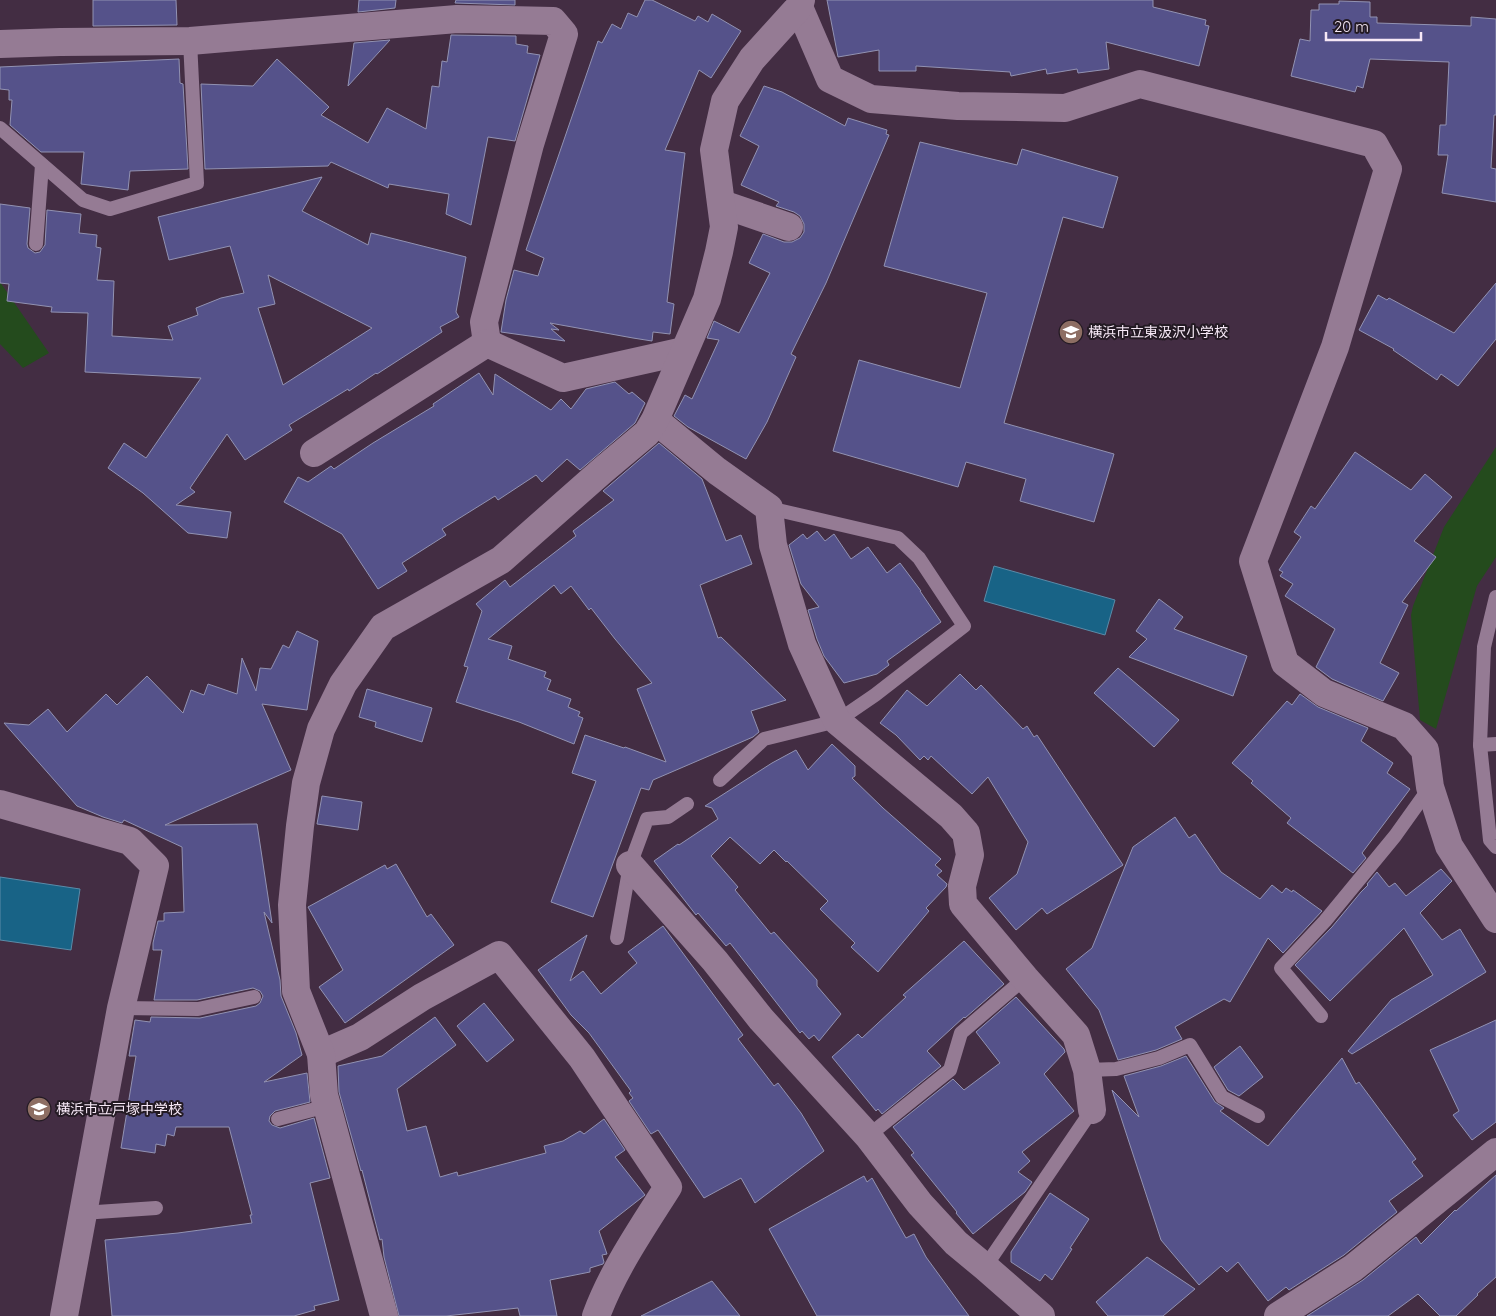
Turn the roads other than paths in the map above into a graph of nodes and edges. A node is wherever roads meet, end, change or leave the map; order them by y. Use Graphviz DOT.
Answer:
graph roads {
  1 [pos="800,4"];
  2 [pos="457,10"];
  3 [pos="557,10"];
  4 [pos="190,41"];
  5 [pos="0,44"];
  6 [pos="0,128"];
  7 [pos="42,165"];
  8 [pos="722,204"];
  9 [pos="789,227"];
  10 [pos="36,244"];
  11 [pos="487,344"];
  12 [pos="684,352"];
  13 [pos="655,420"];
  14 [pos="314,453"];
  15 [pos="770,508"];
  16 [pos="1496,597"];
  17 [pos="837,721"];
  18 [pos="1496,744"];
  19 [pos="1480,745"];
  20 [pos="720,780"];
  21 [pos="1430,787"];
  22 [pos="0,804"];
  23 [pos="687,804"];
  24 [pos="1496,847"];
  25 [pos="630,865"];
  26 [pos="1496,919"];
  27 [pos="617,938"];
  28 [pos="1025,978"];
  29 [pos="254,997"];
  30 [pos="121,1008"];
  31 [pos="1321,1016"];
  32 [pos="321,1054"];
  33 [pos="1087,1070"];
  34 [pos="327,1106"];
  35 [pos="1092,1110"];
  36 [pos="1258,1116"];
  37 [pos="278,1119"];
  38 [pos="868,1136"];
  39 [pos="1496,1152"];
  40 [pos="156,1208"];
  41 [pos="82,1213"];
  42 [pos="985,1266"];
  43 [pos="64,1316"];
  44 [pos="384,1316"];
  45 [pos="596,1316"];
  46 [pos="1041,1316"];
  47 [pos="1278,1316"];
  1 -- 8 [label="street"];
  1 -- 21 [label="street"];
  2 -- 3 [label="street"];
  2 -- 4 [label="street"];
  3 -- 11 [label="street"];
  4 -- 5 [label="street"];
  4 -- 7 [label="lane"];
  6 -- 7 [label="lane"];
  7 -- 10 [label="lane"];
  8 -- 9 [label="street"];
  8 -- 12 [label="street"];
  11 -- 12 [label="street"];
  11 -- 14 [label="street"];
  12 -- 13 [label="street"];
  13 -- 15 [label="street"];
  13 -- 32 [label="street"];
  15 -- 17 [label="street"];
  15 -- 17 [label="lane"];
  16 -- 19 [label="lane"];
  17 -- 20 [label="lane"];
  17 -- 28 [label="street"];
  18 -- 19 [label="lane"];
  19 -- 24 [label="lane"];
  21 -- 26 [label="street"];
  21 -- 31 [label="lane"];
  22 -- 30 [label="street"];
  23 -- 25 [label="lane"];
  25 -- 27 [label="lane"];
  25 -- 38 [label="street"];
  28 -- 33 [label="street"];
  28 -- 38 [label="lane"];
  29 -- 30 [label="lane"];
  30 -- 41 [label="street"];
  32 -- 34 [label="street"];
  32 -- 45 [label="street"];
  33 -- 35 [label="street"];
  33 -- 36 [label="lane"];
  34 -- 37 [label="lane"];
  34 -- 44 [label="street"];
  35 -- 42 [label="lane"];
  38 -- 42 [label="street"];
  39 -- 47 [label="street"];
  40 -- 41 [label="lane"];
  41 -- 43 [label="street"];
  42 -- 46 [label="street"];
}
